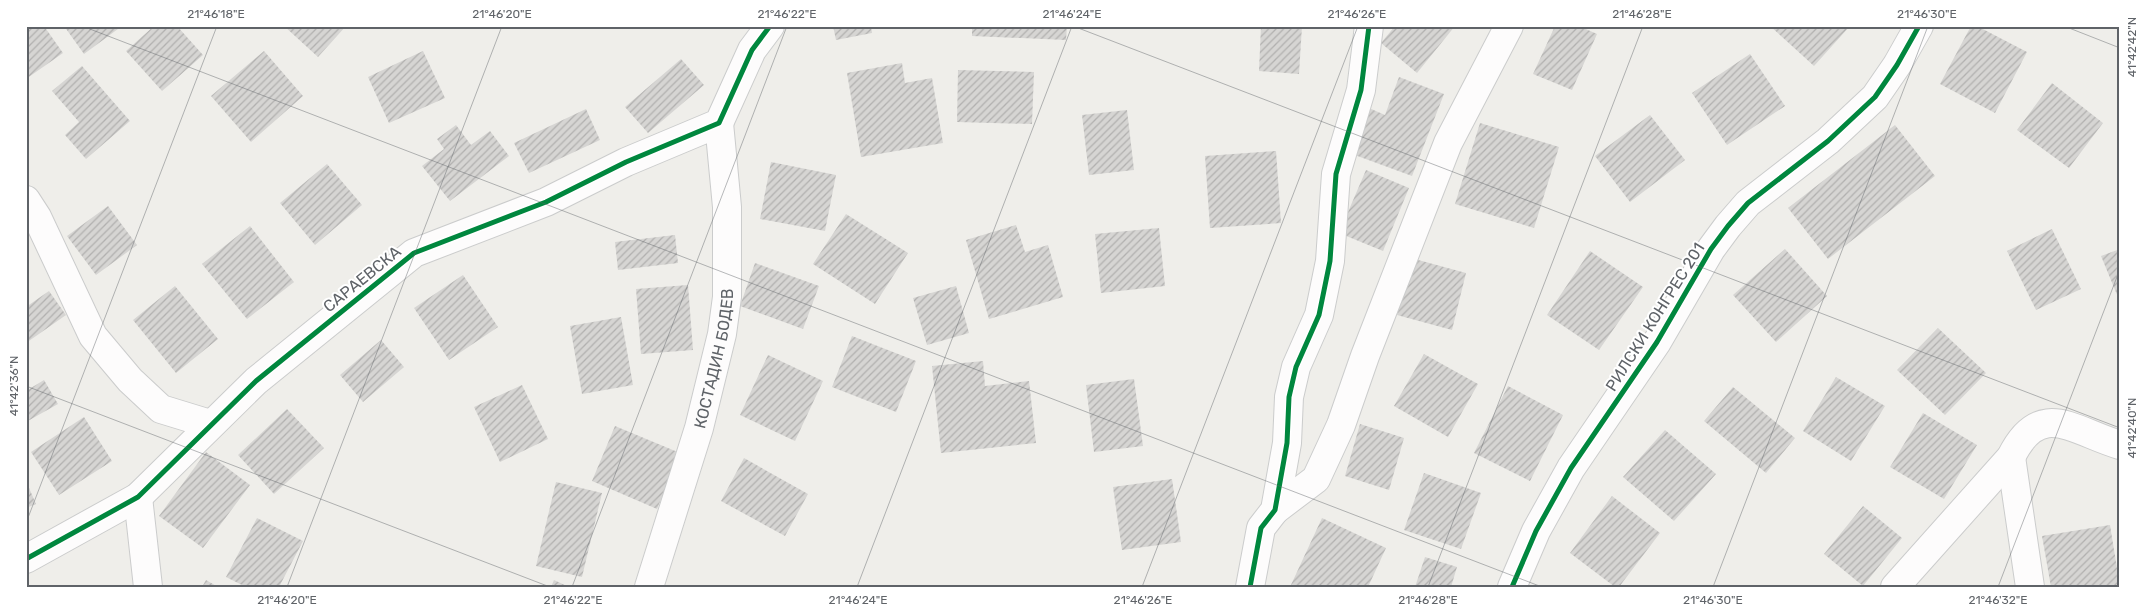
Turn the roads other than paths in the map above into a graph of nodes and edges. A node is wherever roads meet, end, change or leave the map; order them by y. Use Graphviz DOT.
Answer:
graph roads {
  1 [pos="770,26"];
  2 [pos="1369,26"];
  3 [pos="1509,26"];
  4 [pos="1920,26"];
  5 [pos="719,124"];
  6 [pos="26,200"];
  7 [pos="210,424"];
  8 [pos="2120,446"];
  9 [pos="2010,457"];
  10 [pos="138,497"];
  11 [pos="1275,510"];
  12 [pos="26,559"];
  13 [pos="148,587"];
  14 [pos="649,587"];
  15 [pos="1250,587"];
  16 [pos="1512,587"];
  17 [pos="1895,587"];
  18 [pos="2030,587"];
  1 -- 5 [label="street"];
  2 -- 11 [label="street"];
  3 -- 11 [label="street"];
  4 -- 16 [label="street, РИЛСКИ КОНГРЕС 201"];
  5 -- 7 [label="street, САРАЕВСКА"];
  5 -- 14 [label="street, КОСТАДИН БОДЕВ"];
  6 -- 7 [label="street"];
  7 -- 10 [label="street, САРАЕВСКА"];
  8 -- 9 [label="street"];
  9 -- 17 [label="street"];
  9 -- 18 [label="street"];
  10 -- 12 [label="street, САРАЕВСКА"];
  10 -- 13 [label="street"];
  11 -- 15 [label="street"];
}
